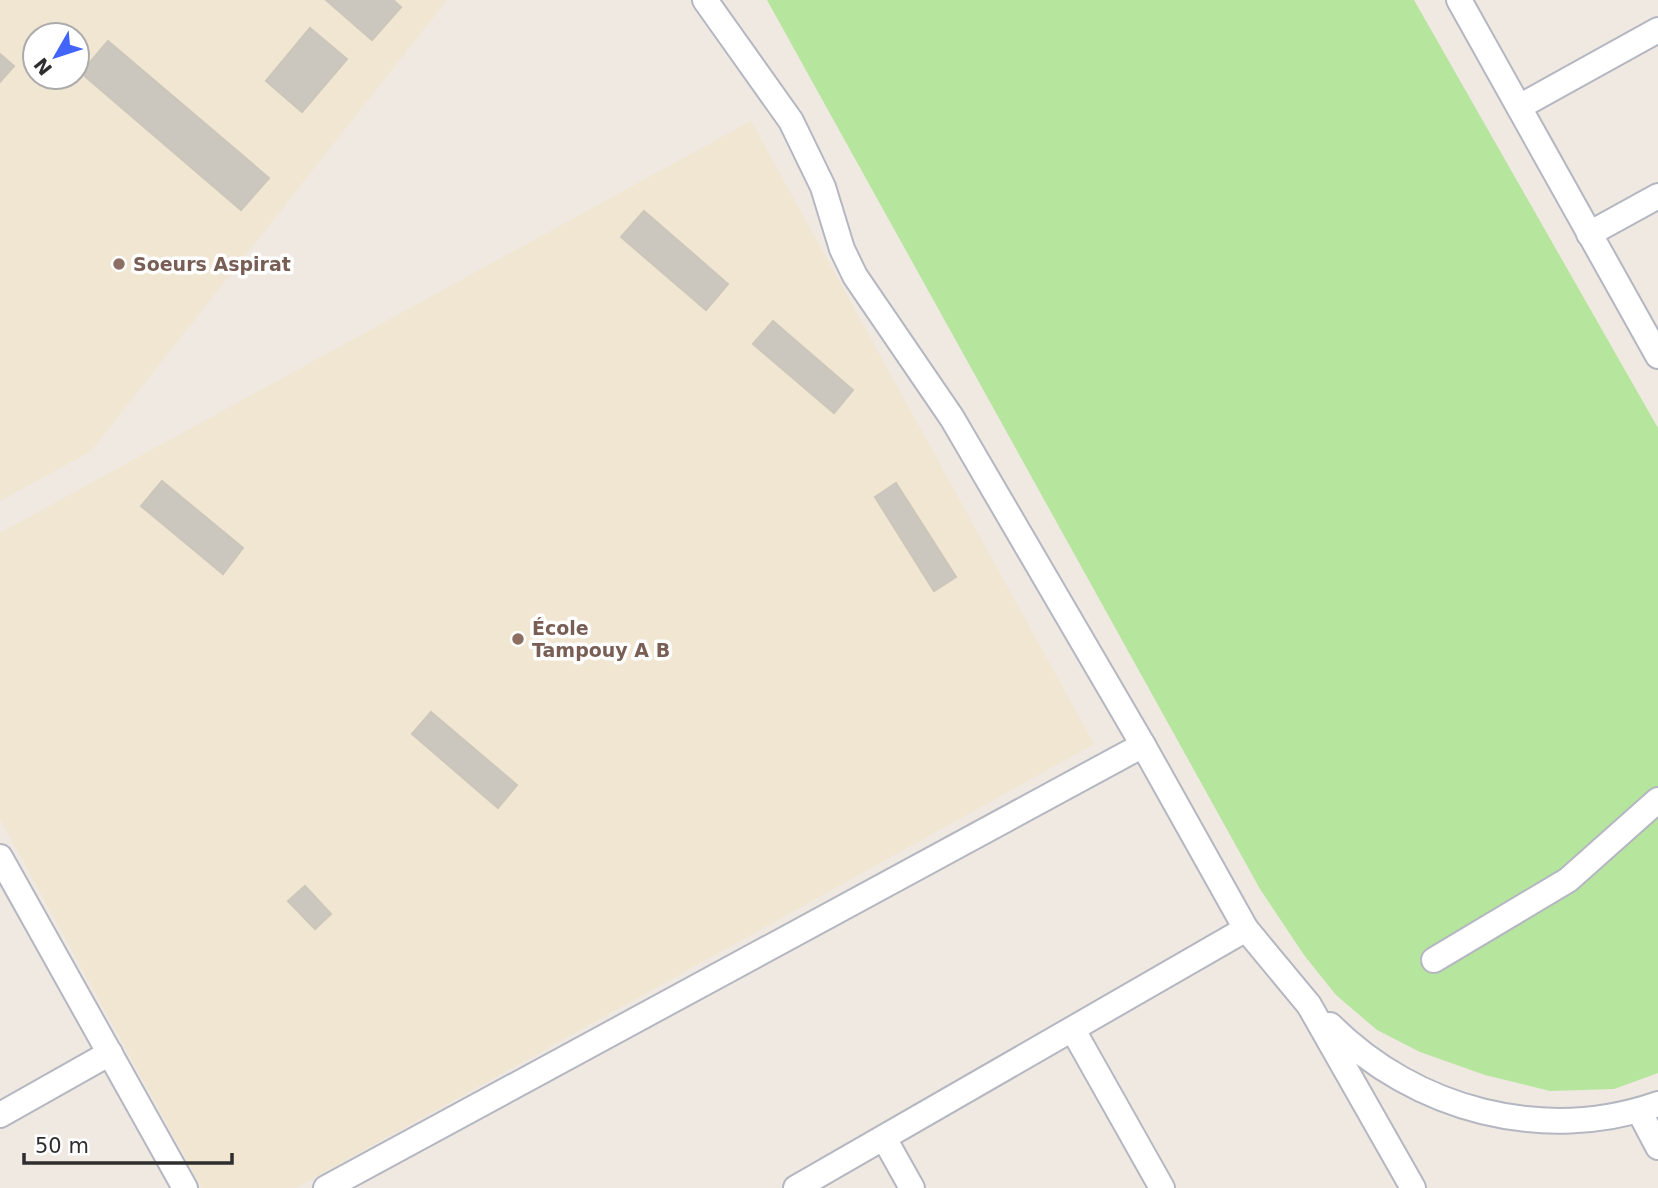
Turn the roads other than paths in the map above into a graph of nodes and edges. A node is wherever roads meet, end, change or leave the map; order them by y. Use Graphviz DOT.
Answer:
graph roads {
  1 [pos="705,0"];
  2 [pos="1459,0"];
  3 [pos="1658,30"];
  4 [pos="1519,107"];
  5 [pos="1658,196"];
  6 [pos="1589,234"];
  7 [pos="1658,356"];
  8 [pos="1143,745"];
  9 [pos="1658,800"];
  10 [pos="0,857"];
  11 [pos="1246,929"];
  12 [pos="1434,960"];
  13 [pos="1309,1005"];
  14 [pos="1073,1030"];
  15 [pos="110,1053"];
  16 [pos="1648,1108"];
  17 [pos="0,1115"];
  18 [pos="884,1138"];
  19 [pos="1658,1147"];
  20 [pos="185,1188"];
  21 [pos="326,1188"];
  22 [pos="796,1188"];
  23 [pos="912,1188"];
  24 [pos="1163,1188"];
  25 [pos="1413,1188"];
  1 -- 8 [label="street"];
  2 -- 4 [label="street"];
  3 -- 4 [label="street"];
  4 -- 6 [label="street"];
  5 -- 6 [label="street"];
  6 -- 7 [label="street"];
  8 -- 11 [label="street"];
  8 -- 21 [label="street"];
  9 -- 12 [label="street"];
  10 -- 15 [label="street"];
  11 -- 13 [label="street"];
  11 -- 14 [label="street"];
  13 -- 16 [label="street"];
  13 -- 25 [label="street"];
  14 -- 18 [label="street"];
  14 -- 24 [label="street"];
  15 -- 17 [label="street"];
  15 -- 20 [label="street"];
  16 -- 19 [label="street"];
  18 -- 22 [label="street"];
  18 -- 23 [label="street"];
}
